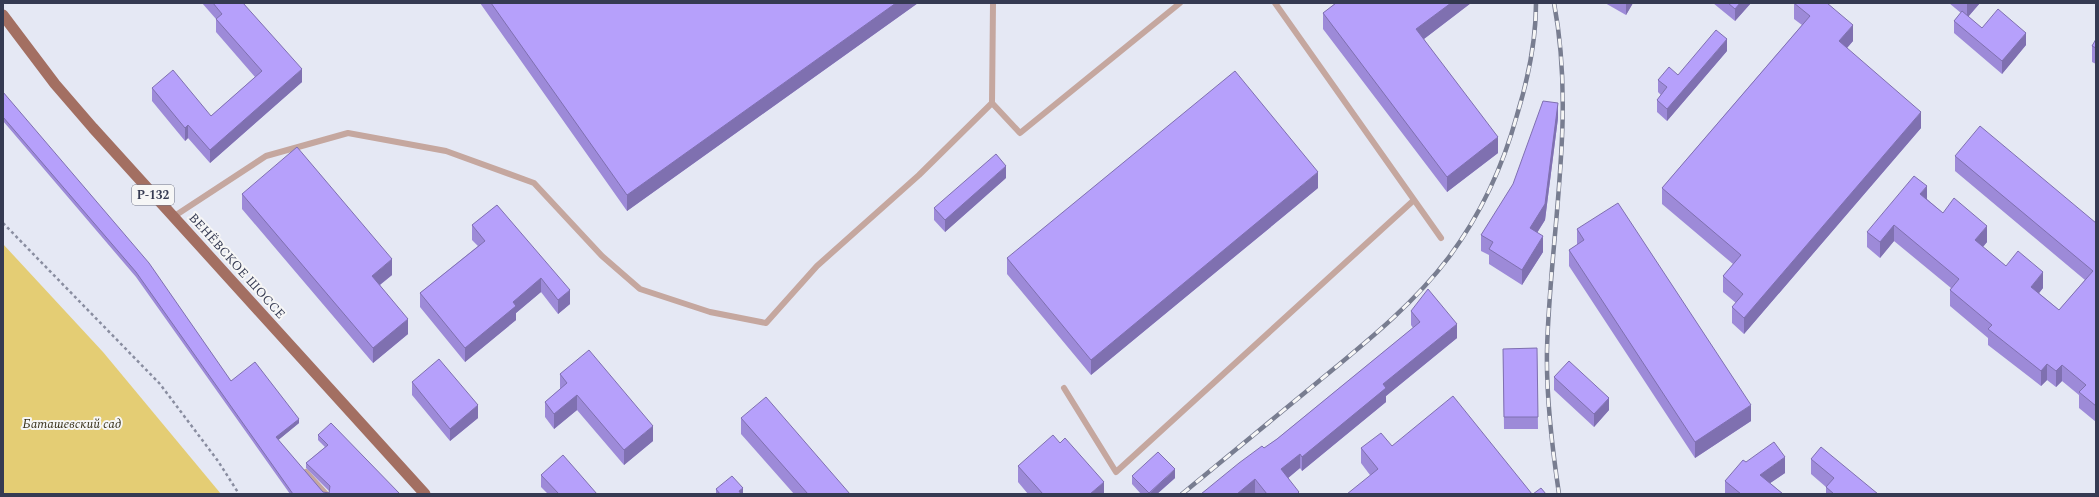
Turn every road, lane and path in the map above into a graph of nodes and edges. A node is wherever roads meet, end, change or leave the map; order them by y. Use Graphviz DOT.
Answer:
graph roads {
  1 [pos="993,3"];
  2 [pos="1180,3"];
  3 [pos="1275,3"];
  4 [pos="3,15"];
  5 [pos="992,103"];
  6 [pos="1414,200"];
  7 [pos="173,217"];
  8 [pos="3,223"];
  9 [pos="1441,238"];
  10 [pos="1064,388"];
  11 [pos="306,472"];
  12 [pos="239,494"];
  13 [pos="326,494"];
  14 [pos="425,494"];
  1 -- 5 [label="lane"];
  2 -- 5 [label="lane"];
  3 -- 6 [label="lane"];
  4 -- 7 [label="main road, ВЕНЁВСКОЕ ШОССЕ / Р-132"];
  5 -- 7 [label="lane"];
  6 -- 9 [label="lane"];
  6 -- 10 [label="lane"];
  7 -- 14 [label="main road, ВЕНЁВСКОЕ ШОССЕ / Р-132"];
  8 -- 12 [label="path"];
  11 -- 13 [label="lane"];
}
